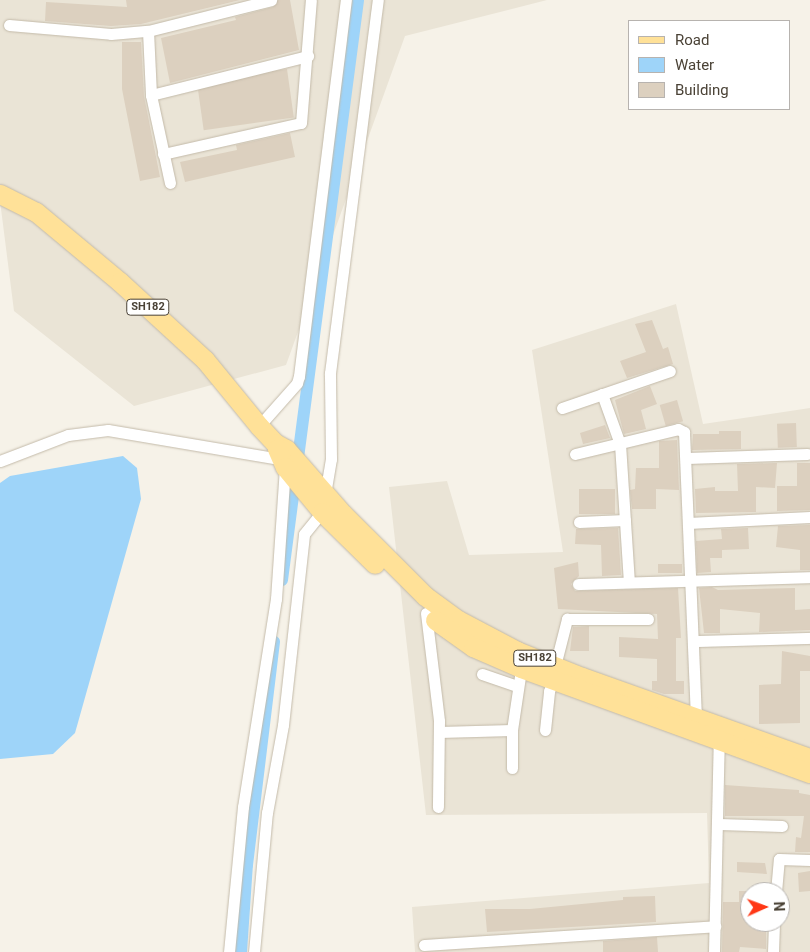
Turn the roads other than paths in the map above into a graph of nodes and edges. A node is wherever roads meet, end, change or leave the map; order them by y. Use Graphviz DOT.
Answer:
graph roads {
  1 [pos="272,0"];
  2 [pos="311,0"];
  3 [pos="346,0"];
  4 [pos="378,0"];
  5 [pos="9,25"];
  6 [pos="148,31"];
  7 [pos="308,56"];
  8 [pos="151,95"];
  9 [pos="163,154"];
  10 [pos="170,183"];
  11 [pos="0,194"];
  12 [pos="670,371"];
  13 [pos="602,394"];
  14 [pos="562,408"];
  15 [pos="260,426"];
  16 [pos="620,444"];
  17 [pos="575,454"];
  18 [pos="807,454"];
  19 [pos="687,458"];
  20 [pos="284,460"];
  21 [pos="0,461"];
  22 [pos="317,494"];
  23 [pos="322,512"];
  24 [pos="810,518"];
  25 [pos="625,520"];
  26 [pos="579,522"];
  27 [pos="688,523"];
  28 [pos="810,578"];
  29 [pos="630,582"];
  30 [pos="691,582"];
  31 [pos="578,584"];
  32 [pos="426,613"];
  33 [pos="445,619"];
  34 [pos="648,619"];
  35 [pos="810,638"];
  36 [pos="694,641"];
  37 [pos="520,670"];
  38 [pos="482,674"];
  39 [pos="554,674"];
  40 [pos="696,715"];
  41 [pos="512,730"];
  42 [pos="545,730"];
  43 [pos="439,732"];
  44 [pos="719,733"];
  45 [pos="810,758"];
  46 [pos="512,768"];
  47 [pos="810,773"];
  48 [pos="438,806"];
  49 [pos="719,824"];
  50 [pos="782,826"];
  51 [pos="810,860"];
  52 [pos="777,882"];
  53 [pos="715,926"];
  54 [pos="774,932"];
  55 [pos="424,945"];
  56 [pos="468,947"];
  57 [pos="229,952"];
  58 [pos="254,952"];
  59 [pos="714,952"];
  60 [pos="773,952"];
  1 -- 6 [label="street"];
  2 -- 7 [label="street"];
  3 -- 15 [label="street"];
  4 -- 22 [label="street"];
  5 -- 6 [label="street"];
  6 -- 8 [label="street"];
  7 -- 8 [label="street"];
  7 -- 9 [label="street"];
  8 -- 9 [label="street"];
  9 -- 10 [label="street"];
  11 -- 15 [label="main road, SH182"];
  12 -- 13 [label="street"];
  13 -- 14 [label="street"];
  13 -- 16 [label="street"];
  15 -- 20 [label="main road, SH182"];
  16 -- 17 [label="street"];
  16 -- 19 [label="street"];
  16 -- 25 [label="street"];
  18 -- 19 [label="street"];
  19 -- 27 [label="street"];
  20 -- 21 [label="street"];
  20 -- 22 [label="main road, SH182"];
  20 -- 22 [label="main road, SH182"];
  20 -- 57 [label="street"];
  22 -- 23 [label="main road, SH182"];
  22 -- 33 [label="main road, SH182"];
  23 -- 32 [label="main road, SH182"];
  23 -- 58 [label="street"];
  24 -- 27 [label="street"];
  25 -- 26 [label="street"];
  25 -- 29 [label="street"];
  27 -- 30 [label="street"];
  28 -- 30 [label="street"];
  29 -- 30 [label="street"];
  29 -- 31 [label="street"];
  30 -- 36 [label="street"];
  32 -- 33 [label="main road, SH182"];
  32 -- 43 [label="street"];
  33 -- 37 [label="main road, SH182"];
  34 -- 39 [label="street"];
  35 -- 36 [label="street"];
  36 -- 40 [label="street"];
  37 -- 38 [label="street"];
  37 -- 39 [label="main road, SH182"];
  37 -- 41 [label="street"];
  39 -- 40 [label="main road, SH182"];
  39 -- 42 [label="street"];
  39 -- 44 [label="main road, SH182"];
  40 -- 44 [label="main road, SH182"];
  41 -- 43 [label="street"];
  41 -- 46 [label="street"];
  43 -- 48 [label="street"];
  44 -- 45 [label="main road, SH182"];
  44 -- 47 [label="main road, SH182"];
  44 -- 49 [label="street"];
  49 -- 50 [label="street"];
  49 -- 53 [label="street"];
  51 -- 52 [label="street"];
  53 -- 56 [label="street"];
  53 -- 59 [label="street"];
  54 -- 60 [label="street"];
  55 -- 56 [label="street"];
}
